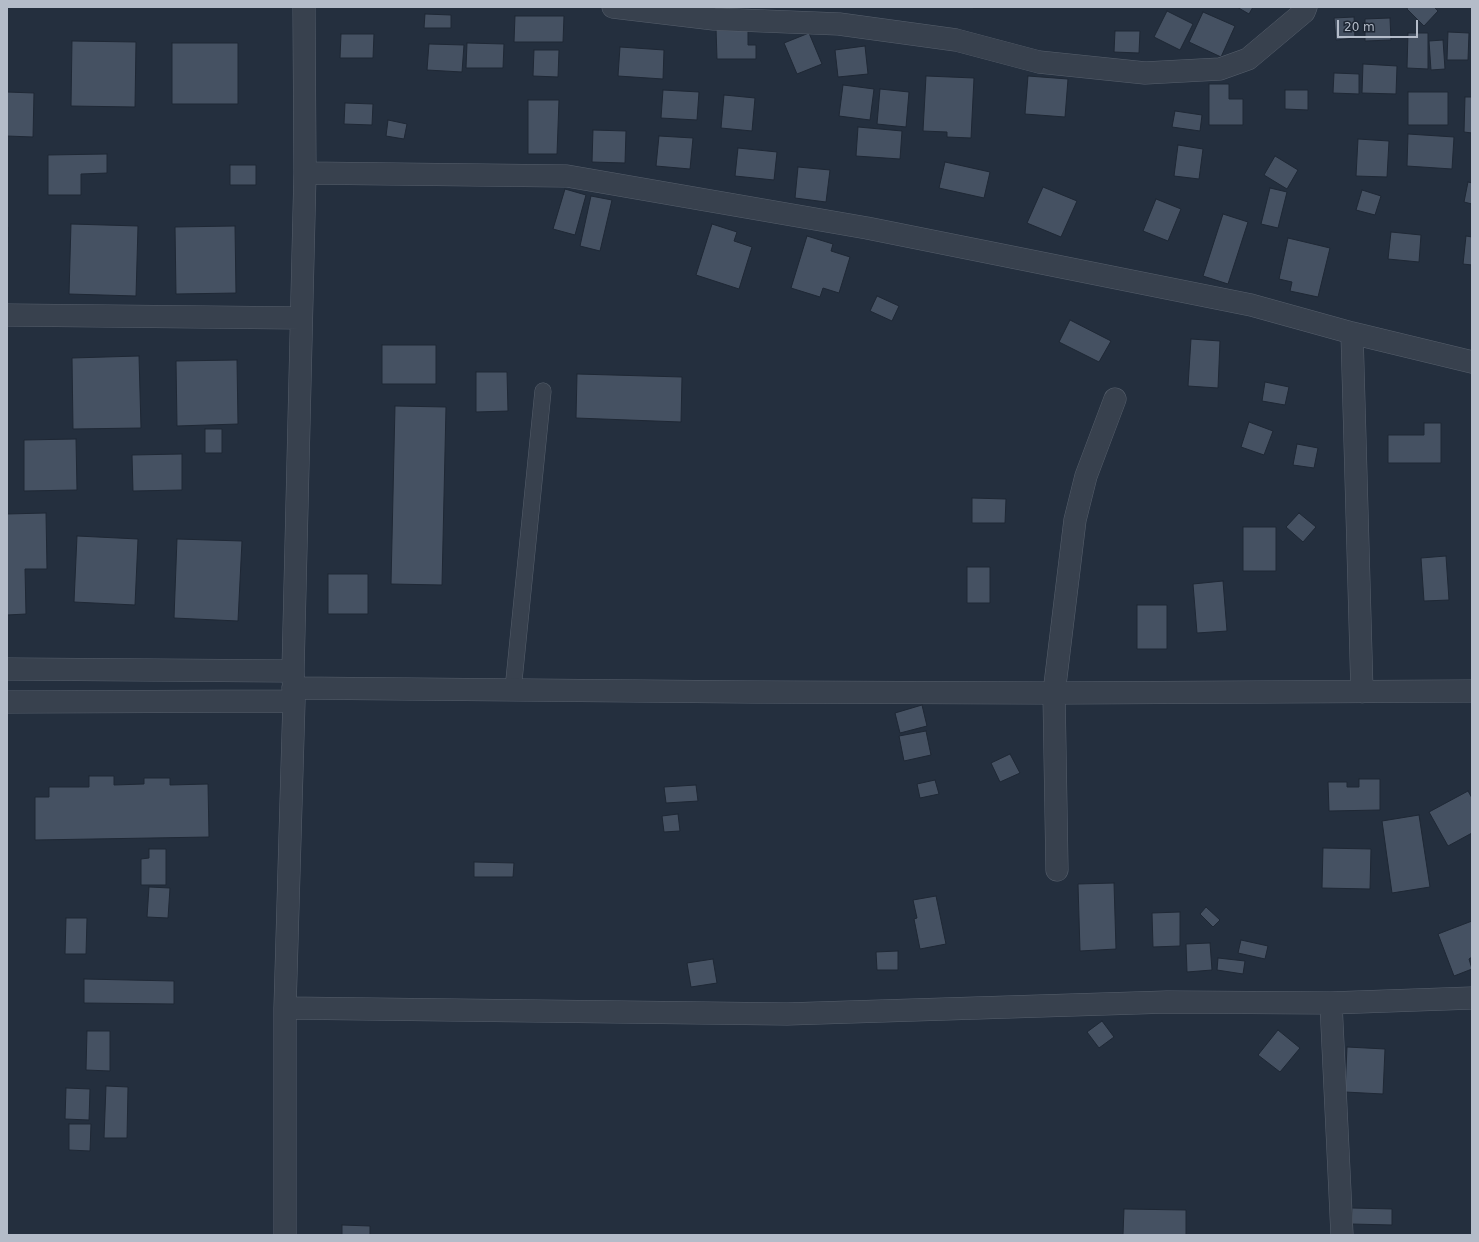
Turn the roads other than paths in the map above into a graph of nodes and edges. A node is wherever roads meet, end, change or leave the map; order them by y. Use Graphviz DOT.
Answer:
graph roads {
  1 [pos="304,7"];
  2 [pos="612,7"];
  3 [pos="1306,7"];
  4 [pos="305,173"];
  5 [pos="7,315"];
  6 [pos="301,318"];
  7 [pos="1352,333"];
  8 [pos="1472,362"];
  9 [pos="542,391"];
  10 [pos="1115,399"];
  11 [pos="7,669"];
  12 [pos="293,687"];
  13 [pos="513,690"];
  14 [pos="1472,691"];
  15 [pos="1362,692"];
  16 [pos="1054,693"];
  17 [pos="7,702"];
  18 [pos="1057,870"];
  19 [pos="1472,998"];
  20 [pos="1331,1003"];
  21 [pos="285,1008"];
  22 [pos="285,1235"];
  23 [pos="1342,1235"];
  1 -- 4 [label="street"];
  2 -- 3 [label="street"];
  4 -- 6 [label="street"];
  4 -- 7 [label="street"];
  5 -- 6 [label="street"];
  6 -- 12 [label="street"];
  7 -- 8 [label="street"];
  7 -- 15 [label="street"];
  9 -- 13 [label="lane"];
  10 -- 16 [label="street"];
  11 -- 12 [label="street"];
  12 -- 13 [label="street"];
  12 -- 17 [label="street"];
  12 -- 21 [label="street"];
  13 -- 16 [label="street"];
  14 -- 15 [label="street"];
  15 -- 16 [label="street"];
  16 -- 18 [label="street"];
  19 -- 20 [label="street"];
  20 -- 21 [label="street"];
  20 -- 23 [label="street"];
  21 -- 22 [label="street"];
}
